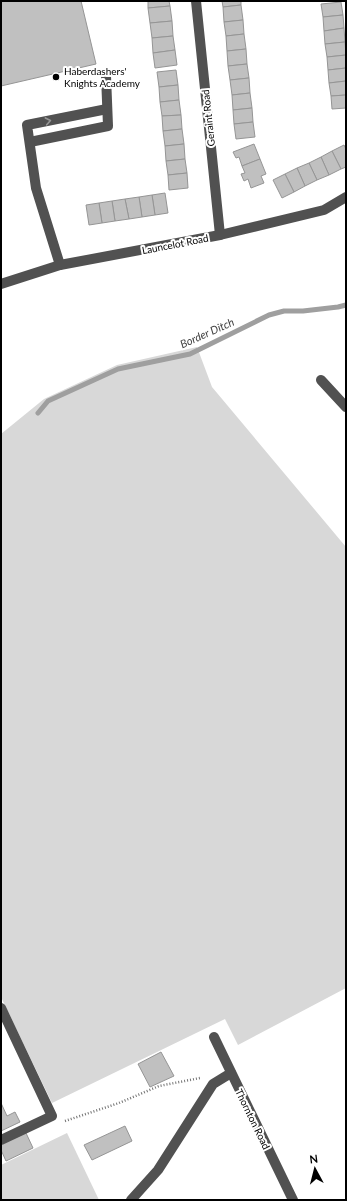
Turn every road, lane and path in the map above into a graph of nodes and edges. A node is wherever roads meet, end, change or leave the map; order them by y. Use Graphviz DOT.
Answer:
graph roads {
  1 [pos="196,1"];
  2 [pos="106,76"];
  3 [pos="107,109"];
  4 [pos="30,142"];
  5 [pos="346,197"];
  6 [pos="220,235"];
  7 [pos="60,265"];
  8 [pos="1,284"];
  9 [pos="321,380"];
  10 [pos="346,407"];
  11 [pos="1,1008"];
  12 [pos="214,1037"];
  13 [pos="231,1073"];
  14 [pos="207,1077"];
  15 [pos="52,1116"];
  16 [pos="1,1140"];
  17 [pos="131,1200"];
  18 [pos="293,1200"];
  1 -- 6 [label="street, Geraint Road"];
  2 -- 3 [label="street"];
  3 -- 4 [label="street"];
  4 -- 3 [label="street, one-way"];
  4 -- 7 [label="street"];
  5 -- 6 [label="street, Launcelot Road"];
  6 -- 7 [label="street, Launcelot Road"];
  7 -- 8 [label="street, Launcelot Road"];
  9 -- 10 [label="street"];
  11 -- 15 [label="street"];
  12 -- 13 [label="street, Thornton Road"];
  13 -- 17 [label="street"];
  13 -- 18 [label="street, Thornton Road"];
  14 -- 15 [label="path"];
  15 -- 16 [label="street"];
}
